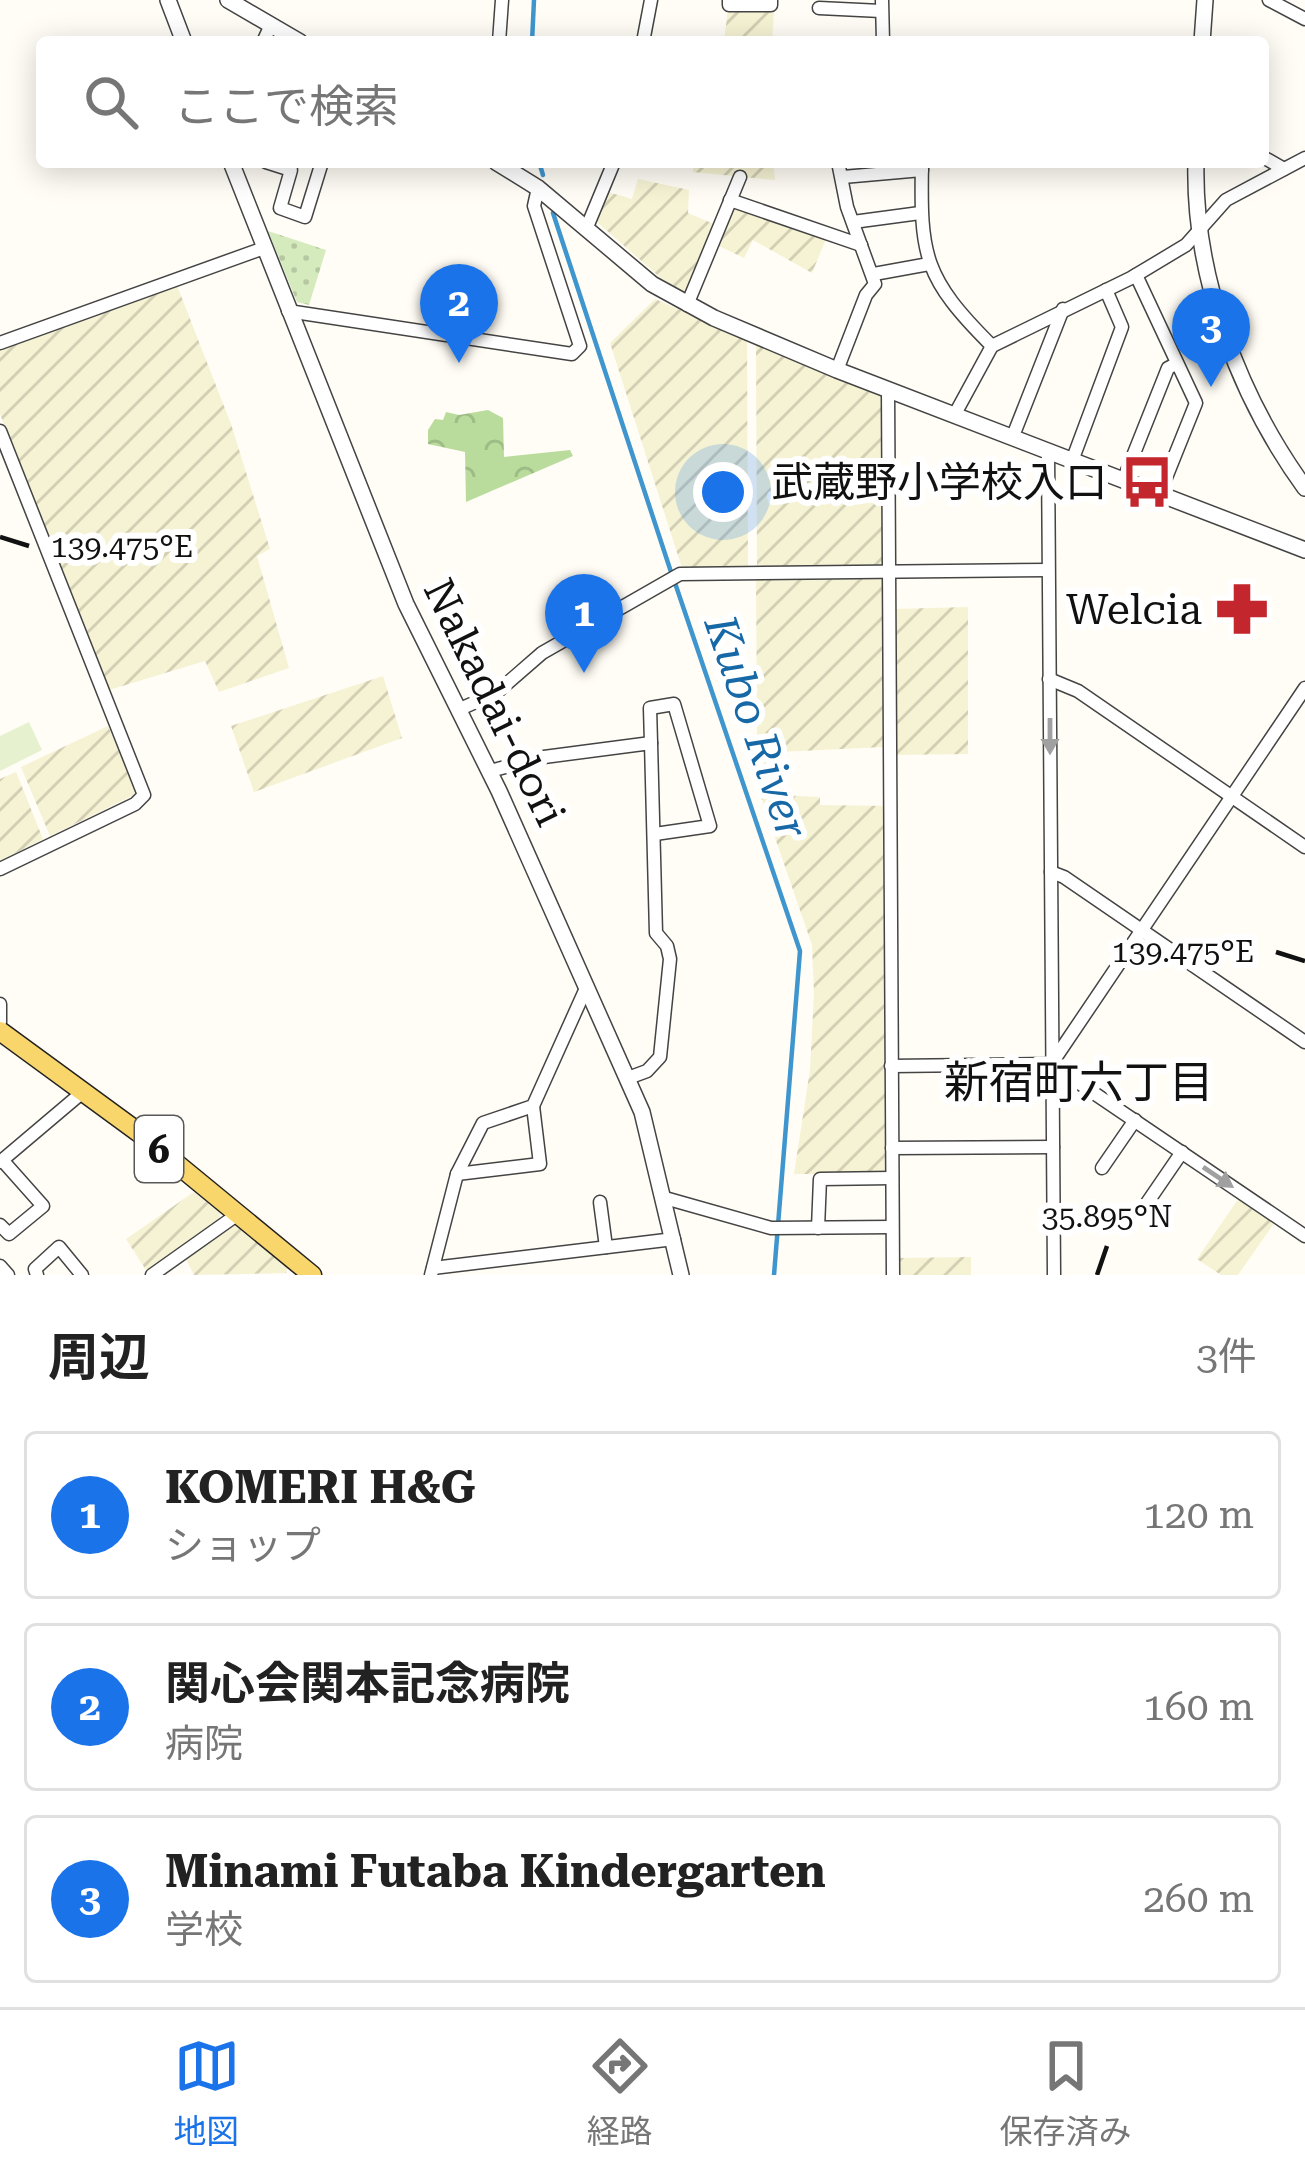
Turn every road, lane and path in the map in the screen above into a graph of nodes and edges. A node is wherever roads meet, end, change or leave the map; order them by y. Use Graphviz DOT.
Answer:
graph roads {
  1 [pos="168,0"];
  2 [pos="227,0"];
  3 [pos="502,0"];
  4 [pos="650,0"];
  5 [pos="729,0"];
  6 [pos="771,0"];
  7 [pos="1205,0"];
  8 [pos="1269,0"];
  9 [pos="881,5"];
  10 [pos="819,8"];
  11 [pos="1305,20"];
  12 [pos="271,25"];
  13 [pos="182,36"];
  14 [pos="266,36"];
  15 [pos="290,36"];
  16 [pos="500,36"];
  17 [pos="644,36"];
  18 [pos="883,36"];
  19 [pos="1202,36"];
  20 [pos="1305,158"];
  21 [pos="1269,161"];
  22 [pos="233,168"];
  23 [pos="285,168"];
  24 [pos="320,168"];
  25 [pos="506,168"];
  26 [pos="611,168"];
  27 [pos="840,168"];
  28 [pos="908,168"];
  29 [pos="922,168"];
  30 [pos="1196,168"];
  31 [pos="1284,169"];
  32 [pos="740,177"];
  33 [pos="843,177"];
  34 [pos="538,188"];
  35 [pos="730,200"];
  36 [pos="920,213"];
  37 [pos="853,222"];
  38 [pos="587,226"];
  39 [pos="1199,230"];
  40 [pos="861,245"];
  41 [pos="264,248"];
  42 [pos="929,264"];
  43 [pos="874,274"];
  44 [pos="1136,275"];
  45 [pos="1106,290"];
  46 [pos="687,305"];
  47 [pos="1063,308"];
  48 [pos="287,311"];
  49 [pos="0,343"];
  50 [pos="992,346"];
  51 [pos="1176,364"];
  52 [pos="836,370"];
  53 [pos="888,389"];
  54 [pos="955,414"];
  55 [pos="0,430"];
  56 [pos="1012,436"];
  57 [pos="1048,451"];
  58 [pos="1072,460"];
  59 [pos="1124,481"];
  60 [pos="1305,488"];
  61 [pos="1159,495"];
  62 [pos="1305,550"];
  63 [pos="1048,570"];
  64 [pos="888,571"];
  65 [pos="1049,679"];
  66 [pos="1305,688"];
  67 [pos="460,709"];
  68 [pos="651,743"];
  69 [pos="490,771"];
  70 [pos="1232,798"];
  71 [pos="656,833"];
  72 [pos="1305,847"];
  73 [pos="0,869"];
  74 [pos="1051,872"];
  75 [pos="1142,931"];
  76 [pos="587,985"];
  77 [pos="0,1004"];
  78 [pos="0,1022"];
  79 [pos="0,1031"];
  80 [pos="1305,1042"];
  81 [pos="1051,1064"];
  82 [pos="891,1066"];
  83 [pos="628,1078"];
  84 [pos="83,1091"];
  85 [pos="533,1106"];
  86 [pos="1135,1120"];
  87 [pos="1053,1147"];
  88 [pos="892,1148"];
  89 [pos="1182,1152"];
  90 [pos="1,1161"];
  91 [pos="1102,1168"];
  92 [pos="457,1174"];
  93 [pos="892,1178"];
  94 [pos="665,1198"];
  95 [pos="600,1202"];
  96 [pos="1148,1203"];
  97 [pos="238,1214"];
  98 [pos="0,1225"];
  99 [pos="892,1227"];
  100 [pos="818,1228"];
  101 [pos="1305,1236"];
  102 [pos="674,1239"];
  103 [pos="606,1247"];
  104 [pos="0,1266"];
  105 [pos="432,1272"];
  106 [pos="33,1273"];
  107 [pos="8,1275"];
  108 [pos="82,1275"];
  109 [pos="152,1275"];
  110 [pos="312,1275"];
  111 [pos="681,1275"];
  112 [pos="892,1275"];
  113 [pos="1054,1275"];
  1 -- 13 [label="street"];
  2 -- 12 [label="street"];
  3 -- 16 [label="street"];
  4 -- 17 [label="street"];
  5 -- 6 [label="street"];
  7 -- 19 [label="street"];
  8 -- 11 [label="street"];
  9 -- 10 [label="street"];
  9 -- 18 [label="street"];
  12 -- 14 [label="street"];
  12 -- 15 [label="street"];
  20 -- 31 [label="street"];
  21 -- 31 [label="street"];
  22 -- 41 [label="street, Nakadai-dori"];
  23 -- 24 [label="street"];
  25 -- 34 [label="street"];
  26 -- 38 [label="street"];
  27 -- 33 [label="street"];
  28 -- 33 [label="street"];
  29 -- 36 [label="street"];
  30 -- 39 [label="street"];
  31 -- 39 [label="street"];
  32 -- 35 [label="street"];
  33 -- 37 [label="street"];
  34 -- 38 [label="street"];
  34 -- 48 [label="street"];
  35 -- 40 [label="street"];
  35 -- 46 [label="street"];
  36 -- 37 [label="street"];
  36 -- 42 [label="street"];
  37 -- 40 [label="street"];
  38 -- 46 [label="street"];
  39 -- 44 [label="street"];
  39 -- 60 [label="street"];
  40 -- 43 [label="street"];
  41 -- 48 [label="street, Nakadai-dori"];
  41 -- 49 [label="street"];
  42 -- 43 [label="street"];
  42 -- 50 [label="street"];
  43 -- 52 [label="street"];
  44 -- 45 [label="street"];
  44 -- 51 [label="street"];
  45 -- 47 [label="street"];
  45 -- 58 [label="street"];
  46 -- 52 [label="street"];
  47 -- 50 [label="street"];
  47 -- 56 [label="street"];
  48 -- 67 [label="street, Nakadai-dori"];
  50 -- 54 [label="street"];
  51 -- 59 [label="street"];
  51 -- 61 [label="street"];
  52 -- 53 [label="street"];
  53 -- 54 [label="street"];
  53 -- 64 [label="street"];
  54 -- 56 [label="street"];
  55 -- 73 [label="street"];
  56 -- 57 [label="street"];
  57 -- 58 [label="street"];
  57 -- 63 [label="street"];
  58 -- 59 [label="street"];
  59 -- 61 [label="street"];
  61 -- 62 [label="street"];
  63 -- 64 [label="street"];
  63 -- 65 [label="street"];
  64 -- 67 [label="street"];
  64 -- 82 [label="street"];
  65 -- 70 [label="street"];
  65 -- 74 [label="street, one-way"];
  66 -- 70 [label="street"];
  67 -- 69 [label="street, Nakadai-dori"];
  68 -- 69 [label="street"];
  68 -- 71 [label="street"];
  68 -- 71 [label="street"];
  69 -- 76 [label="street, Nakadai-dori"];
  70 -- 72 [label="street"];
  70 -- 75 [label="street"];
  71 -- 83 [label="street"];
  74 -- 75 [label="street"];
  74 -- 81 [label="street"];
  75 -- 80 [label="street"];
  75 -- 81 [label="street"];
  76 -- 83 [label="street, Nakadai-dori"];
  76 -- 85 [label="street"];
  77 -- 78 [label="street"];
  79 -- 84 [label="main road, 6"];
  81 -- 82 [label="street"];
  81 -- 86 [label="street"];
  81 -- 87 [label="street"];
  82 -- 88 [label="street"];
  83 -- 94 [label="street, Nakadai-dori"];
  84 -- 90 [label="street"];
  84 -- 97 [label="main road, 6"];
  85 -- 92 [label="street"];
  85 -- 92 [label="street"];
  86 -- 89 [label="street"];
  86 -- 91 [label="street"];
  87 -- 88 [label="street"];
  87 -- 113 [label="street"];
  88 -- 93 [label="street"];
  89 -- 96 [label="street"];
  89 -- 101 [label="street, one-way"];
  90 -- 98 [label="street"];
  92 -- 105 [label="street"];
  93 -- 99 [label="street"];
  93 -- 100 [label="street"];
  94 -- 100 [label="street"];
  94 -- 102 [label="street, Nakadai-dori"];
  95 -- 103 [label="street"];
  97 -- 109 [label="street"];
  97 -- 110 [label="main road, 6"];
  99 -- 100 [label="street"];
  99 -- 112 [label="street"];
  102 -- 103 [label="street"];
  102 -- 111 [label="street, Nakadai-dori"];
  103 -- 105 [label="street"];
  104 -- 107 [label="street"];
  106 -- 108 [label="street"];
}
